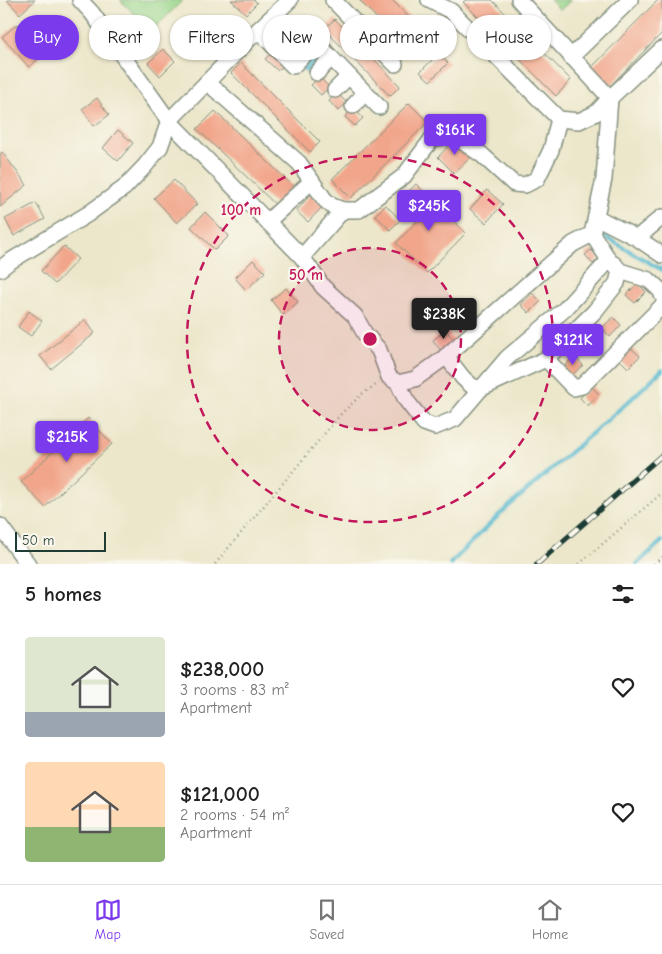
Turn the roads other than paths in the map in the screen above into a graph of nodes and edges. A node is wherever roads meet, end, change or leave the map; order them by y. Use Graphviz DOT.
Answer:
graph roads {
  1 [pos="80,0"];
  2 [pos="290,0"];
  3 [pos="333,0"];
  4 [pos="429,0"];
  5 [pos="519,0"];
  6 [pos="630,0"];
  7 [pos="258,30"];
  8 [pos="662,49"];
  9 [pos="571,57"];
  10 [pos="331,58"];
  11 [pos="395,64"];
  12 [pos="317,73"];
  13 [pos="349,76"];
  14 [pos="208,82"];
  15 [pos="335,90"];
  16 [pos="365,93"];
  17 [pos="610,98"];
  18 [pos="353,106"];
  19 [pos="379,107"];
  20 [pos="560,119"];
  21 [pos="169,122"];
  22 [pos="312,181"];
  23 [pos="343,210"];
  24 [pos="596,217"];
  25 [pos="662,217"];
  26 [pos="267,222"];
  27 [pos="592,234"];
  28 [pos="637,238"];
  29 [pos="662,255"];
  30 [pos="302,257"];
  31 [pos="609,260"];
  32 [pos="0,269"];
  33 [pos="620,271"];
  34 [pos="662,294"];
  35 [pos="662,306"];
  36 [pos="446,356"];
  37 [pos="546,359"];
  38 [pos="394,380"];
  39 [pos="482,388"];
  40 [pos="0,526"];
  41 [pos="28,564"];
  1 -- 21 [label="street"];
  2 -- 7 [label="street"];
  3 -- 11 [label="street"];
  4 -- 20 [label="street"];
  5 -- 9 [label="street"];
  6 -- 9 [label="street"];
  7 -- 10 [label="street"];
  7 -- 14 [label="street"];
  8 -- 17 [label="street"];
  9 -- 17 [label="street"];
  10 -- 12 [label="street"];
  10 -- 13 [label="street"];
  13 -- 15 [label="street"];
  13 -- 16 [label="street"];
  14 -- 21 [label="street"];
  14 -- 22 [label="street"];
  16 -- 18 [label="street"];
  16 -- 19 [label="street"];
  17 -- 20 [label="street"];
  17 -- 24 [label="street"];
  20 -- 23 [label="street"];
  21 -- 26 [label="street"];
  21 -- 32 [label="street"];
  22 -- 23 [label="street"];
  22 -- 26 [label="street"];
  23 -- 30 [label="street"];
  24 -- 27 [label="street"];
  24 -- 28 [label="street"];
  25 -- 28 [label="street"];
  26 -- 30 [label="street"];
  27 -- 31 [label="street"];
  27 -- 36 [label="street"];
  28 -- 29 [label="street"];
  30 -- 38 [label="street"];
  31 -- 33 [label="street"];
  31 -- 39 [label="street"];
  33 -- 34 [label="street"];
  33 -- 37 [label="street"];
  35 -- 37 [label="street"];
  36 -- 38 [label="street"];
  36 -- 39 [label="street"];
  37 -- 39 [label="street"];
  38 -- 39 [label="street"];
  40 -- 41 [label="street"];
}
